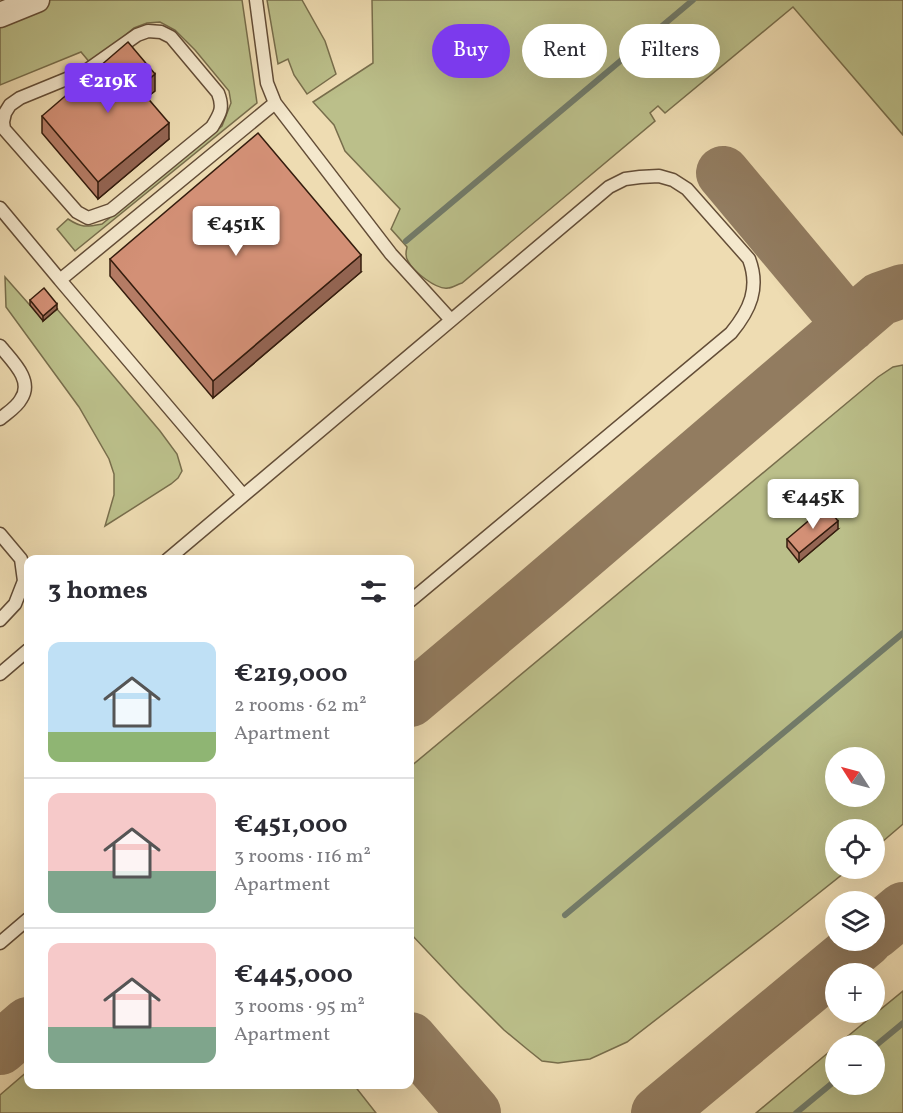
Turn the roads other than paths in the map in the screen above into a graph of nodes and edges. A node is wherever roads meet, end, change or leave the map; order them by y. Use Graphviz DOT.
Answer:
graph roads {
  1 [pos="37,0"];
  2 [pos="256,0"];
  3 [pos="0,15"];
  4 [pos="275,103"];
  5 [pos="10,136"];
  6 [pos="0,145"];
  7 [pos="0,208"];
  8 [pos="60,280"];
  9 [pos="451,320"];
  10 [pos="0,346"];
  11 [pos="0,419"];
  12 [pos="243,495"];
  13 [pos="0,534"];
  14 [pos="172,555"];
  15 [pos="414,598"];
  16 [pos="0,620"];
  17 [pos="24,653"];
  18 [pos="0,674"];
  19 [pos="24,922"];
  20 [pos="0,943"];
  1 -- 3 [label="street"];
  2 -- 4 [label="lane"];
  4 -- 8 [label="lane"];
  4 -- 9 [label="lane"];
  5 -- 5 [label="lane"];
  5 -- 6 [label="lane"];
  7 -- 8 [label="lane"];
  8 -- 12 [label="lane"];
  9 -- 12 [label="lane"];
  9 -- 15 [label="lane"];
  10 -- 11 [label="lane"];
  12 -- 14 [label="lane"];
  13 -- 16 [label="lane"];
  17 -- 18 [label="lane"];
  19 -- 20 [label="lane"];
}
